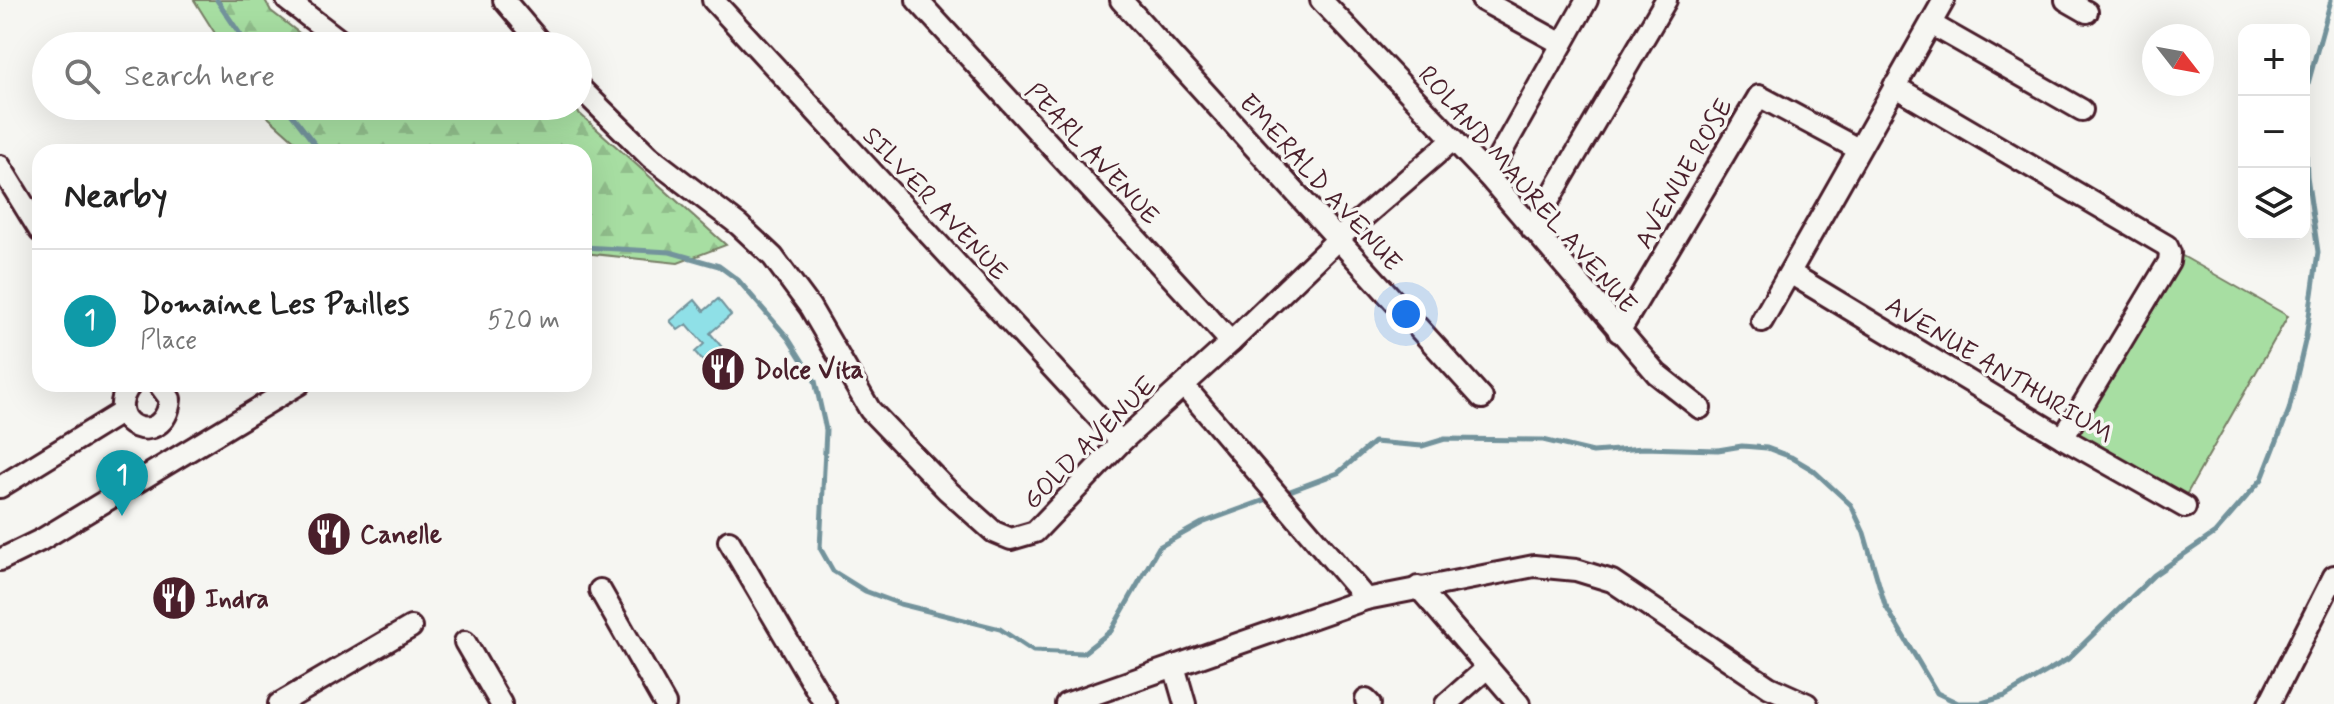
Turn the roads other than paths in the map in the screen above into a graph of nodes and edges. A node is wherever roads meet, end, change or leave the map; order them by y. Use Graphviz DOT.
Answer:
graph roads {
  1 [pos="287,0"];
  2 [pos="504,0"];
  3 [pos="713,0"];
  4 [pos="917,0"];
  5 [pos="1121,0"];
  6 [pos="1321,0"];
  7 [pos="1482,0"];
  8 [pos="1587,0"];
  9 [pos="1666,0"];
  10 [pos="1944,0"];
  11 [pos="2066,0"];
  12 [pos="2087,12"];
  13 [pos="1931,24"];
  14 [pos="327,32"];
  15 [pos="531,32"];
  16 [pos="1562,44"];
  17 [pos="1894,86"];
  18 [pos="592,100"];
  19 [pos="2082,110"];
  20 [pos="1454,139"];
  21 [pos="1858,149"];
  22 [pos="0,166"];
  23 [pos="1488,176"];
  24 [pos="32,218"];
  25 [pos="1532,229"];
  26 [pos="1338,239"];
  27 [pos="1790,273"];
  28 [pos="1762,321"];
  29 [pos="1619,332"];
  30 [pos="1231,342"];
  31 [pos="1184,386"];
  32 [pos="124,392"];
  33 [pos="166,392"];
  34 [pos="286,392"];
  35 [pos="1482,398"];
  36 [pos="1700,408"];
  37 [pos="122,412"];
  38 [pos="159,425"];
  39 [pos="2063,438"];
  40 [pos="1121,442"];
  41 [pos="180,456"];
  42 [pos="0,487"];
  43 [pos="2185,507"];
  44 [pos="729,541"];
  45 [pos="0,560"];
  46 [pos="2334,576"];
  47 [pos="1418,587"];
  48 [pos="600,590"];
  49 [pos="1366,599"];
  50 [pos="411,627"];
  51 [pos="465,642"];
  52 [pos="1174,666"];
  53 [pos="1487,668"];
  54 [pos="279,704"];
  55 [pos="501,704"];
  56 [pos="665,704"];
  57 [pos="825,704"];
  58 [pos="1066,704"];
  59 [pos="1185,704"];
  60 [pos="1446,704"];
  61 [pos="1519,704"];
  62 [pos="1807,704"];
  63 [pos="2269,704"];
  1 -- 14 [label="street"];
  2 -- 15 [label="street"];
  3 -- 40 [label="street, SILVER AVENUE"];
  4 -- 30 [label="street, PEARL AVENUE"];
  5 -- 26 [label="street, EMERALD AVENUE"];
  6 -- 20 [label="street, ROLAND MAUREL AVENUE"];
  7 -- 16 [label="street"];
  8 -- 16 [label="street"];
  9 -- 25 [label="street"];
  10 -- 13 [label="street"];
  11 -- 12 [label="street"];
  13 -- 17 [label="street"];
  13 -- 19 [label="street"];
  16 -- 23 [label="street"];
  17 -- 21 [label="street"];
  17 -- 39 [label="street"];
  18 -- 40 [label="street, GOLD AVENUE"];
  20 -- 23 [label="street, ROLAND MAUREL AVENUE"];
  20 -- 26 [label="street, GOLD AVENUE"];
  21 -- 27 [label="street"];
  21 -- 29 [label="street, AVENUE ROSE"];
  22 -- 24 [label="street"];
  23 -- 25 [label="street, ROLAND MAUREL AVENUE"];
  25 -- 29 [label="street, ROLAND MAUREL AVENUE"];
  26 -- 30 [label="street, GOLD AVENUE"];
  26 -- 35 [label="street, EMERALD AVENUE"];
  27 -- 28 [label="street"];
  27 -- 39 [label="street, AVENUE ANTHURIUM"];
  29 -- 36 [label="street, ROLAND MAUREL AVENUE"];
  30 -- 31 [label="street, GOLD AVENUE"];
  31 -- 40 [label="street, GOLD AVENUE"];
  31 -- 49 [label="street"];
  32 -- 37 [label="street"];
  33 -- 38 [label="street"];
  34 -- 41 [label="street"];
  37 -- 38 [label="street"];
  37 -- 42 [label="street"];
  38 -- 41 [label="street"];
  39 -- 43 [label="street, AVENUE ANTHURIUM"];
  41 -- 45 [label="street"];
  44 -- 57 [label="street"];
  46 -- 63 [label="street"];
  47 -- 49 [label="street"];
  47 -- 53 [label="street"];
  47 -- 62 [label="street"];
  48 -- 56 [label="street"];
  49 -- 52 [label="street"];
  50 -- 54 [label="street"];
  51 -- 55 [label="street"];
  52 -- 58 [label="street"];
  52 -- 59 [label="street"];
  53 -- 60 [label="street"];
  53 -- 61 [label="street"];
}
